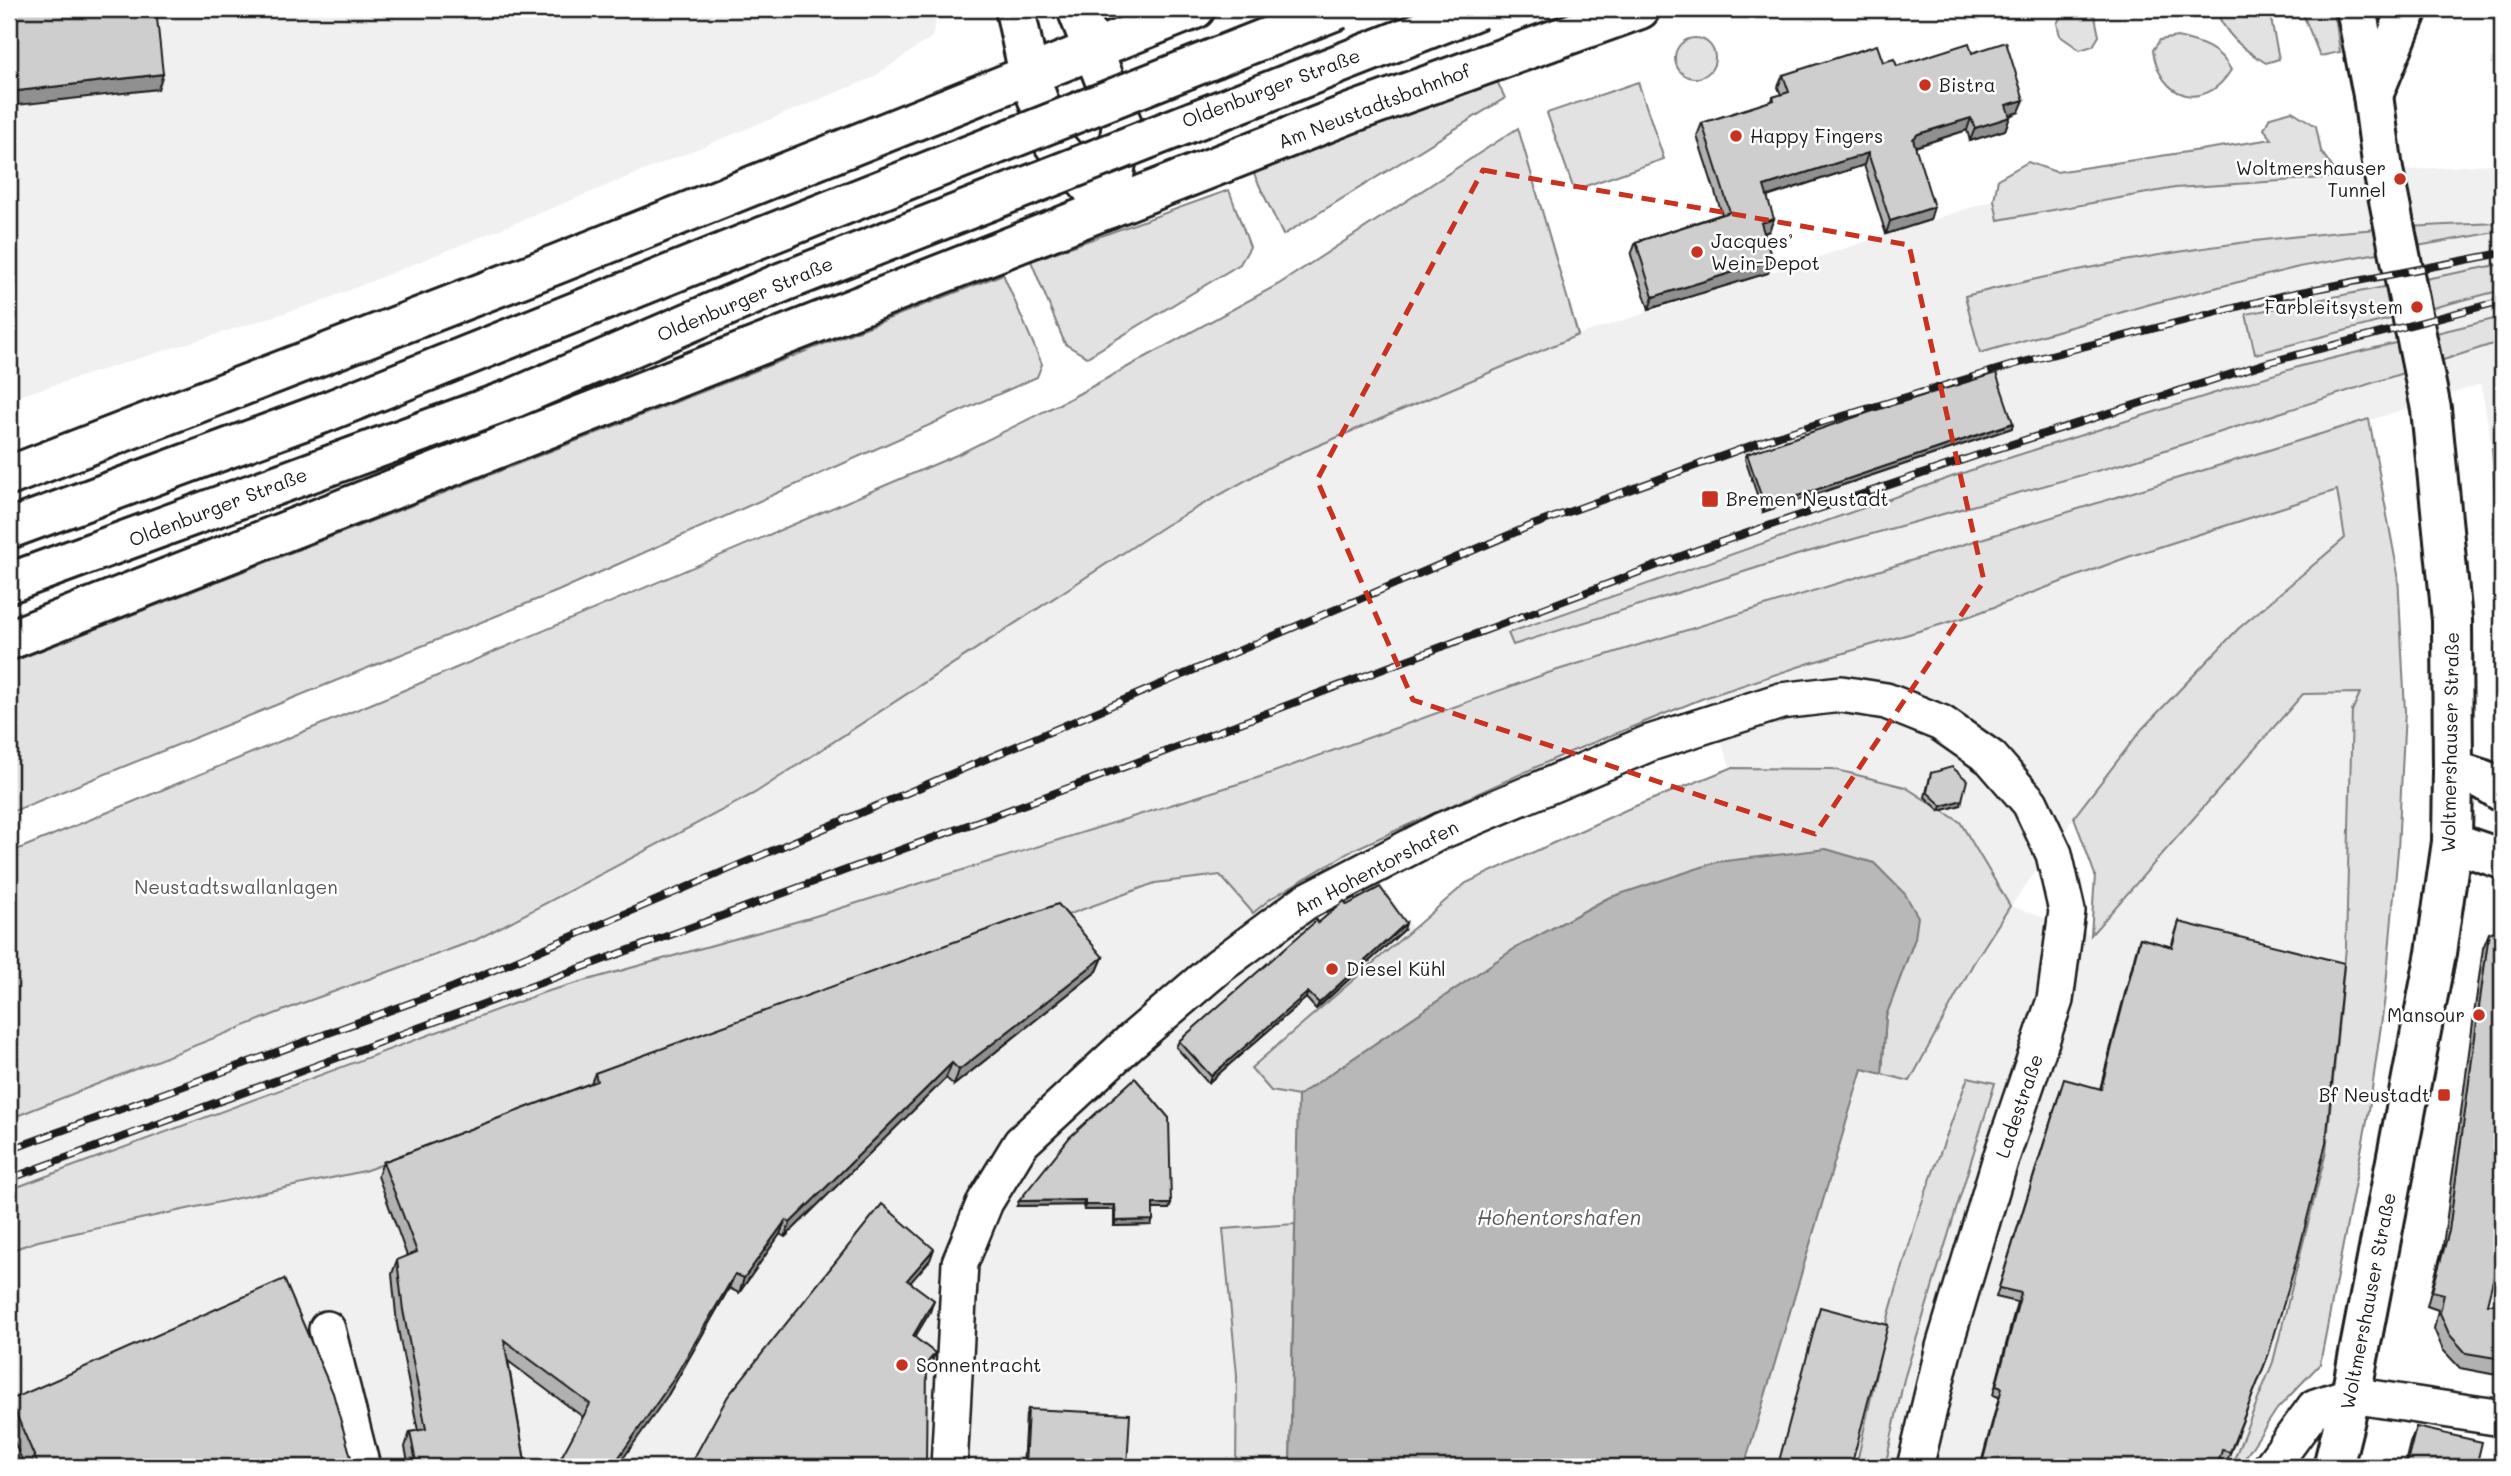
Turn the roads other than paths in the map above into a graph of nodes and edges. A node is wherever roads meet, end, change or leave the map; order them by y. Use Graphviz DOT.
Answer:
graph roads {
  1 [pos="1015,9"];
  2 [pos="1077,9"];
  3 [pos="1195,9"];
  4 [pos="1339,9"];
  5 [pos="1479,9"];
  6 [pos="1640,9"];
  7 [pos="2356,9"];
  8 [pos="2407,9"];
  9 [pos="1094,47"];
  10 [pos="1029,75"];
  11 [pos="2374,95"];
  12 [pos="1110,208"];
  13 [pos="9,476"];
  14 [pos="9,529"];
  15 [pos="9,583"];
  16 [pos="9,640"];
  17 [pos="1991,758"];
  18 [pos="2453,770"];
  19 [pos="2502,792"];
  20 [pos="2452,842"];
  21 [pos="2502,859"];
  22 [pos="327,1329"];
  23 [pos="2351,1395"];
  24 [pos="2502,1418"];
  25 [pos="362,1467"];
  26 [pos="949,1467"];
  27 [pos="1915,1467"];
  28 [pos="2271,1467"];
  29 [pos="2333,1467"];
  1 -- 10 [label="main road"];
  2 -- 9 [label="main road"];
  3 -- 9 [label="main road"];
  4 -- 14 [label="main road, bridge"];
  5 -- 15 [label="main road, Oldenburger Straße, bridge"];
  6 -- 12 [label="main road, Am Neustadtsbahnhof"];
  7 -- 11 [label="main road, Woltmershauser Straße"];
  8 -- 11 [label="main road, Woltmershauser Straße"];
  9 -- 10 [label="main road"];
  9 -- 12 [label="main road"];
  10 -- 12 [label="main road"];
  10 -- 13 [label="main road"];
  11 -- 18 [label="main road, Woltmershauser Straße"];
  12 -- 16 [label="main road, Am Neustadtsbahnhof"];
  17 -- 26 [label="street, Am Hohentorshafen"];
  17 -- 27 [label="street, Ladestraße"];
  18 -- 19 [label="main road"];
  18 -- 20 [label="main road, Woltmershauser Straße"];
  20 -- 21 [label="main road"];
  20 -- 23 [label="main road, Woltmershauser Straße"];
  22 -- 25 [label="street"];
  23 -- 24 [label="street"];
  23 -- 28 [label="street"];
  23 -- 29 [label="main road, Woltmershauser Straße"];
}
